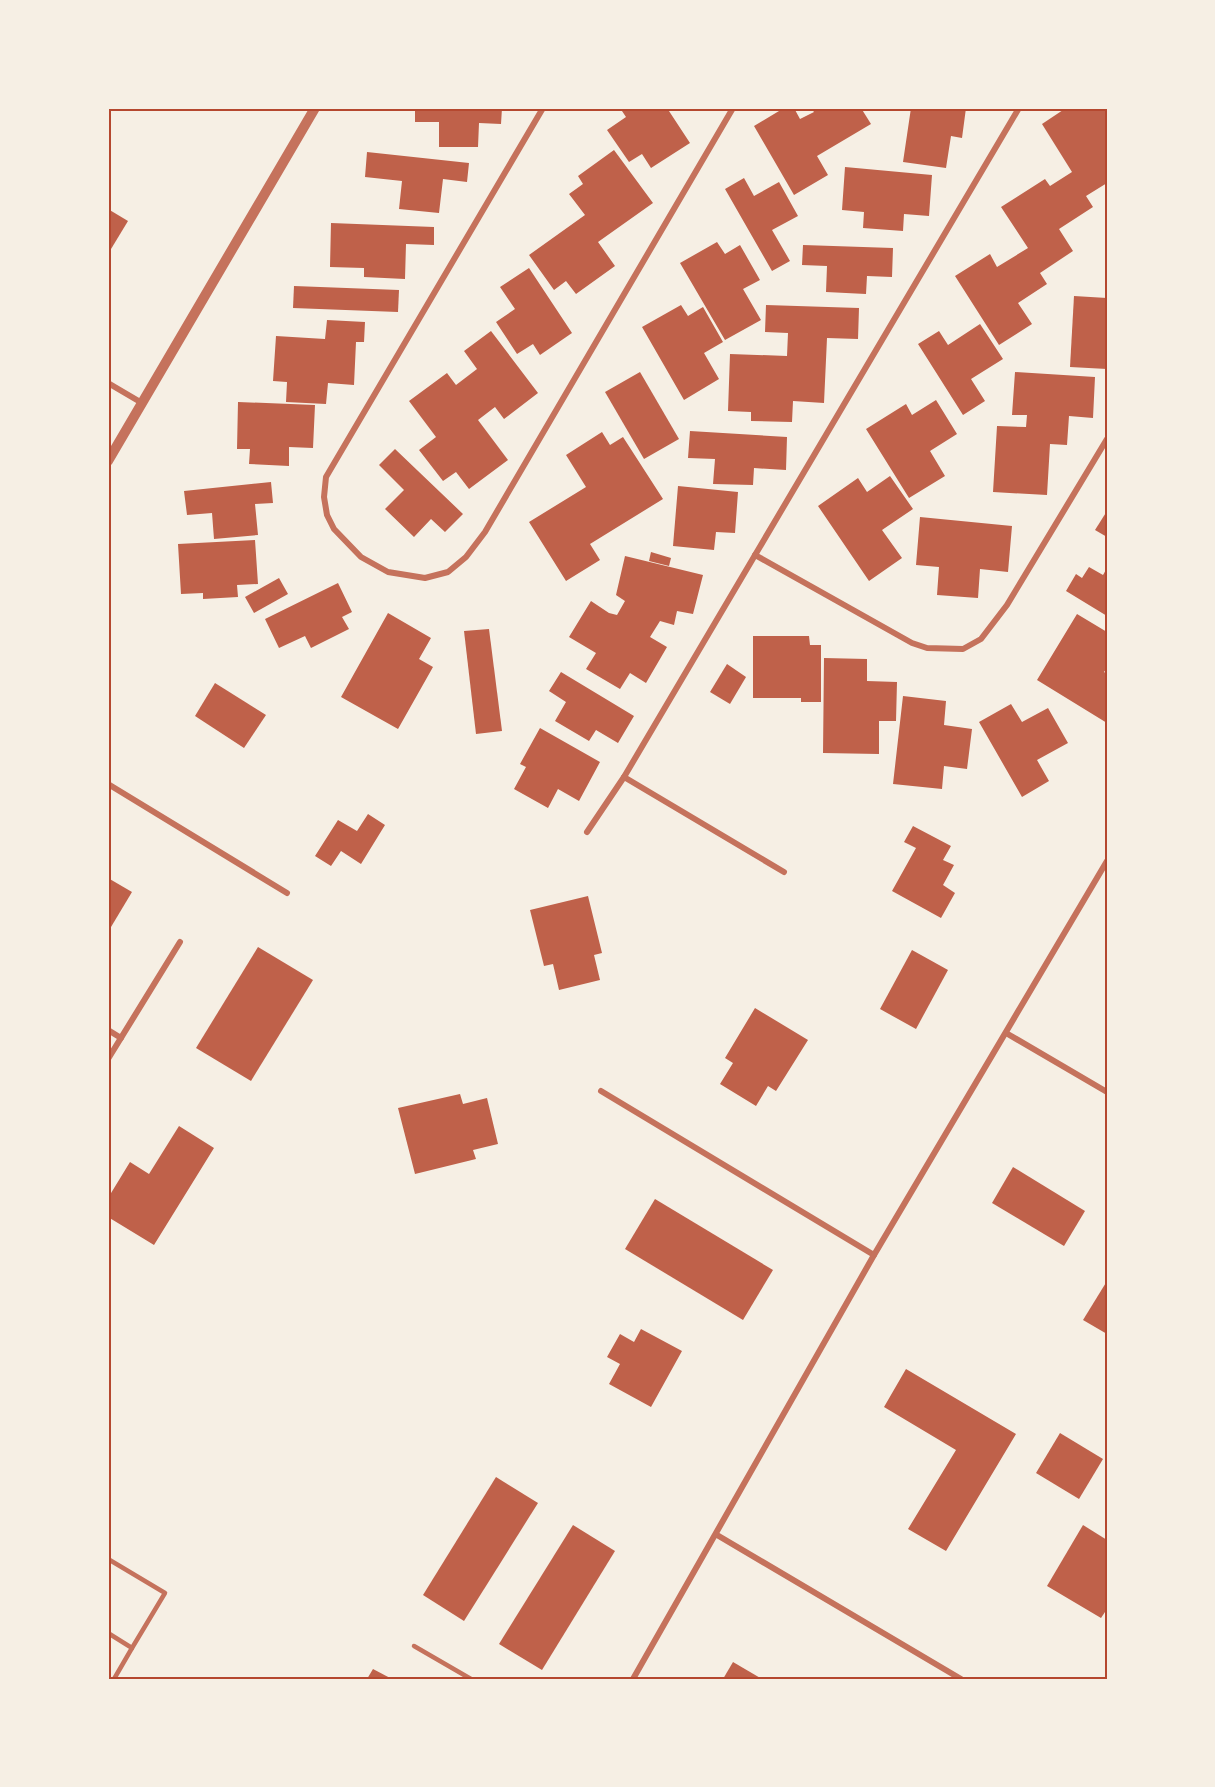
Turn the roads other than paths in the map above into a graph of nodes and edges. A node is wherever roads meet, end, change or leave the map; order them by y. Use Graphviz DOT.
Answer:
graph roads {
  1 [pos="315,108"];
  2 [pos="543,108"];
  3 [pos="732,108"];
  4 [pos="1019,108"];
  5 [pos="108,383"];
  6 [pos="143,404"];
  7 [pos="1107,439"];
  8 [pos="108,461"];
  9 [pos="755,555"];
  10 [pos="624,777"];
  11 [pos="108,784"];
  12 [pos="587,832"];
  13 [pos="1107,861"];
  14 [pos="784,872"];
  15 [pos="287,893"];
  16 [pos="180,942"];
  17 [pos="108,1030"];
  18 [pos="1006,1032"];
  19 [pos="121,1038"];
  20 [pos="108,1059"];
  21 [pos="601,1091"];
  22 [pos="1107,1092"];
  23 [pos="874,1255"];
  24 [pos="717,1534"];
  25 [pos="108,1559"];
  26 [pos="108,1633"];
  27 [pos="414,1646"];
  28 [pos="132,1648"];
  29 [pos="114,1679"];
  30 [pos="471,1679"];
  31 [pos="633,1679"];
  32 [pos="961,1679"];
  1 -- 6 [label="street"];
  2 -- 3 [label="street"];
  4 -- 9 [label="street"];
  5 -- 6 [label="street"];
  6 -- 8 [label="street"];
  7 -- 9 [label="street"];
  9 -- 10 [label="street"];
  10 -- 12 [label="street"];
  10 -- 14 [label="street"];
  11 -- 15 [label="street"];
  13 -- 18 [label="street"];
  16 -- 19 [label="street"];
  17 -- 19 [label="street"];
  18 -- 22 [label="street"];
  18 -- 23 [label="street"];
  19 -- 20 [label="street"];
  21 -- 23 [label="street"];
  23 -- 24 [label="street"];
  24 -- 31 [label="street"];
  24 -- 32 [label="street"];
  25 -- 28 [label="lane"];
  26 -- 28 [label="lane"];
  27 -- 30 [label="lane"];
  28 -- 29 [label="lane"];
}
